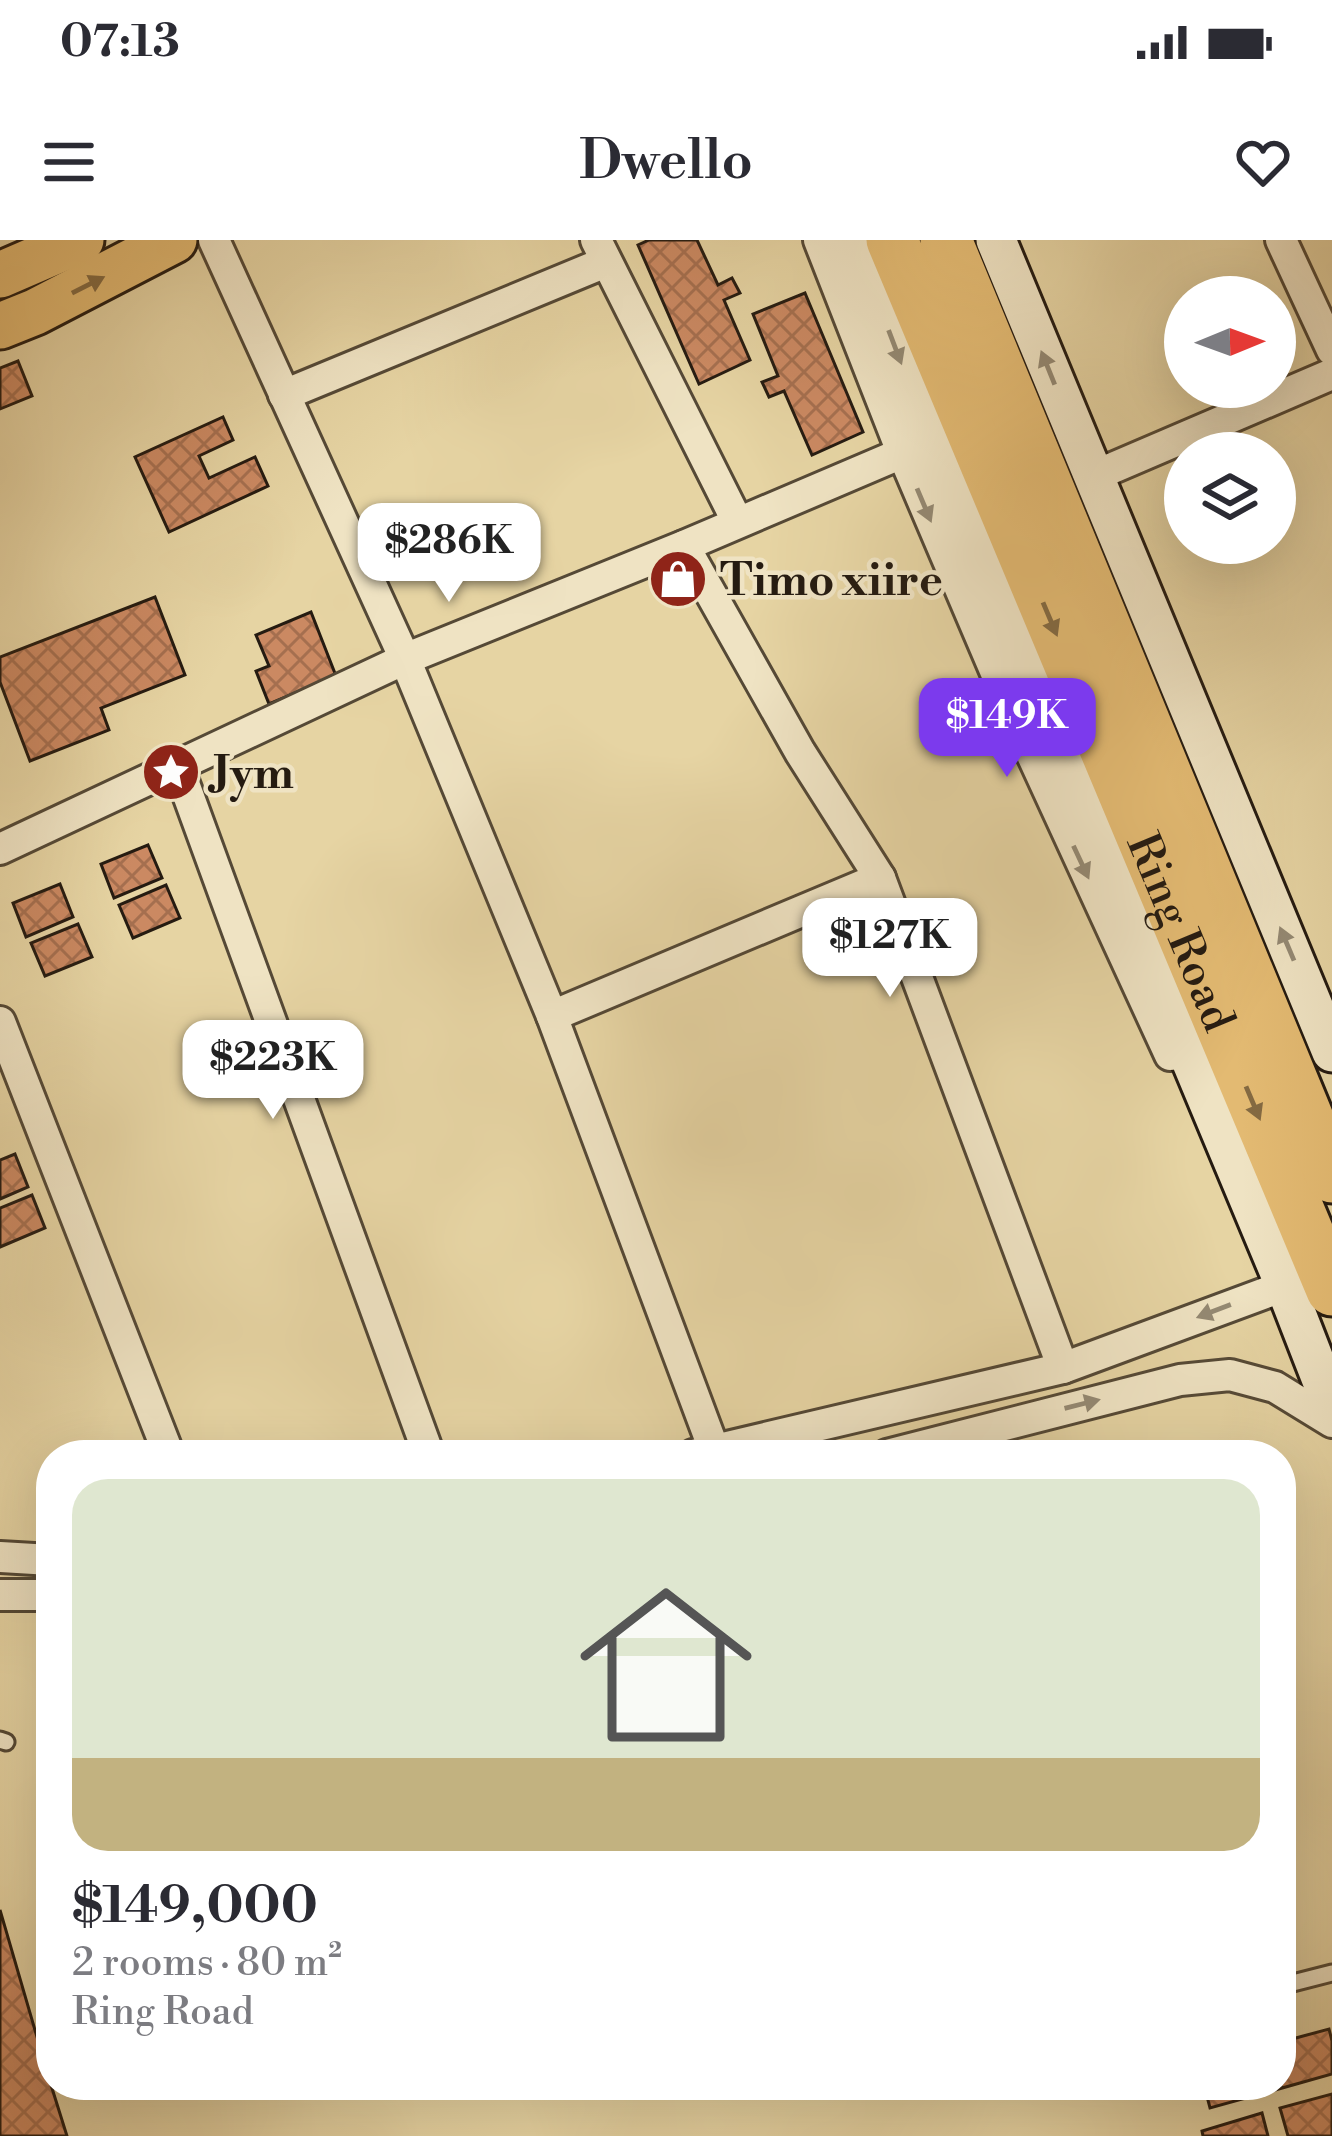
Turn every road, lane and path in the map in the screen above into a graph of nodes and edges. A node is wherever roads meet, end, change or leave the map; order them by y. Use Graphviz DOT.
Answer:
graph roads {
  1 [pos="81,240"];
  2 [pos="174,240"];
  3 [pos="214,240"];
  4 [pos="819,240"];
  5 [pos="849,240"];
  6 [pos="892,240"];
  7 [pos="946,240"];
  8 [pos="996,240"];
  9 [pos="1281,240"];
  10 [pos="601,251"];
  11 [pos="0,275"];
  12 [pos="0,326"];
  13 [pos="1332,350"];
  14 [pos="1332,374"];
  15 [pos="284,395"];
  16 [pos="917,446"];
  17 [pos="1094,476"];
  18 [pos="737,521"];
  19 [pos="684,546"];
  20 [pos="405,658"];
  21 [pos="178,766"];
  22 [pos="0,849"];
  23 [pos="880,878"];
  24 [pos="1213,949"];
  25 [pos="552,1016"];
  26 [pos="0,1022"];
  27 [pos="1332,1052"];
  28 [pos="1332,1177"];
  29 [pos="1309,1281"];
  30 [pos="1063,1368"];
  31 [pos="1332,1406"];
  32 [pos="1332,1422"];
  33 [pos="163,1440"];
  34 [pos="424,1440"];
  35 [pos="703,1440"];
  36 [pos="766,1440"];
  37 [pos="946,1440"];
  38 [pos="0,1557"];
  39 [pos="36,1559"];
  40 [pos="0,1595"];
  41 [pos="36,1595"];
  42 [pos="1332,1973"];
  43 [pos="1296,1982"];
  1 -- 11 [label="main road"];
  12 -- 2 [label="main road, one-way"];
  3 -- 15 [label="street"];
  4 -- 16 [label="street"];
  5 -- 16 [label="street, one-way"];
  6 -- 24 [label="highway, Ring Road, one-way"];
  7 -- 24 [label="highway, Ring Road"];
  17 -- 8 [label="street, one-way"];
  9 -- 13 [label="street"];
  10 -- 15 [label="street"];
  10 -- 18 [label="street"];
  14 -- 17 [label="street"];
  15 -- 20 [label="street"];
  16 -- 18 [label="street"];
  16 -- 29 [label="street, one-way"];
  27 -- 17 [label="street, one-way"];
  18 -- 19 [label="street"];
  19 -- 20 [label="street"];
  19 -- 23 [label="street"];
  20 -- 21 [label="street"];
  20 -- 25 [label="street"];
  21 -- 22 [label="street"];
  21 -- 34 [label="street"];
  23 -- 25 [label="street"];
  23 -- 30 [label="street"];
  24 -- 28 [label="highway, Ring Road"];
  24 -- 29 [label="highway, Ring Road, one-way"];
  25 -- 35 [label="street"];
  26 -- 33 [label="street"];
  29 -- 30 [label="street, one-way"];
  29 -- 31 [label="street"];
  30 -- 36 [label="street"];
  37 -- 32 [label="street, one-way"];
  38 -- 39 [label="street"];
  40 -- 41 [label="street"];
  42 -- 43 [label="lane"];
}
